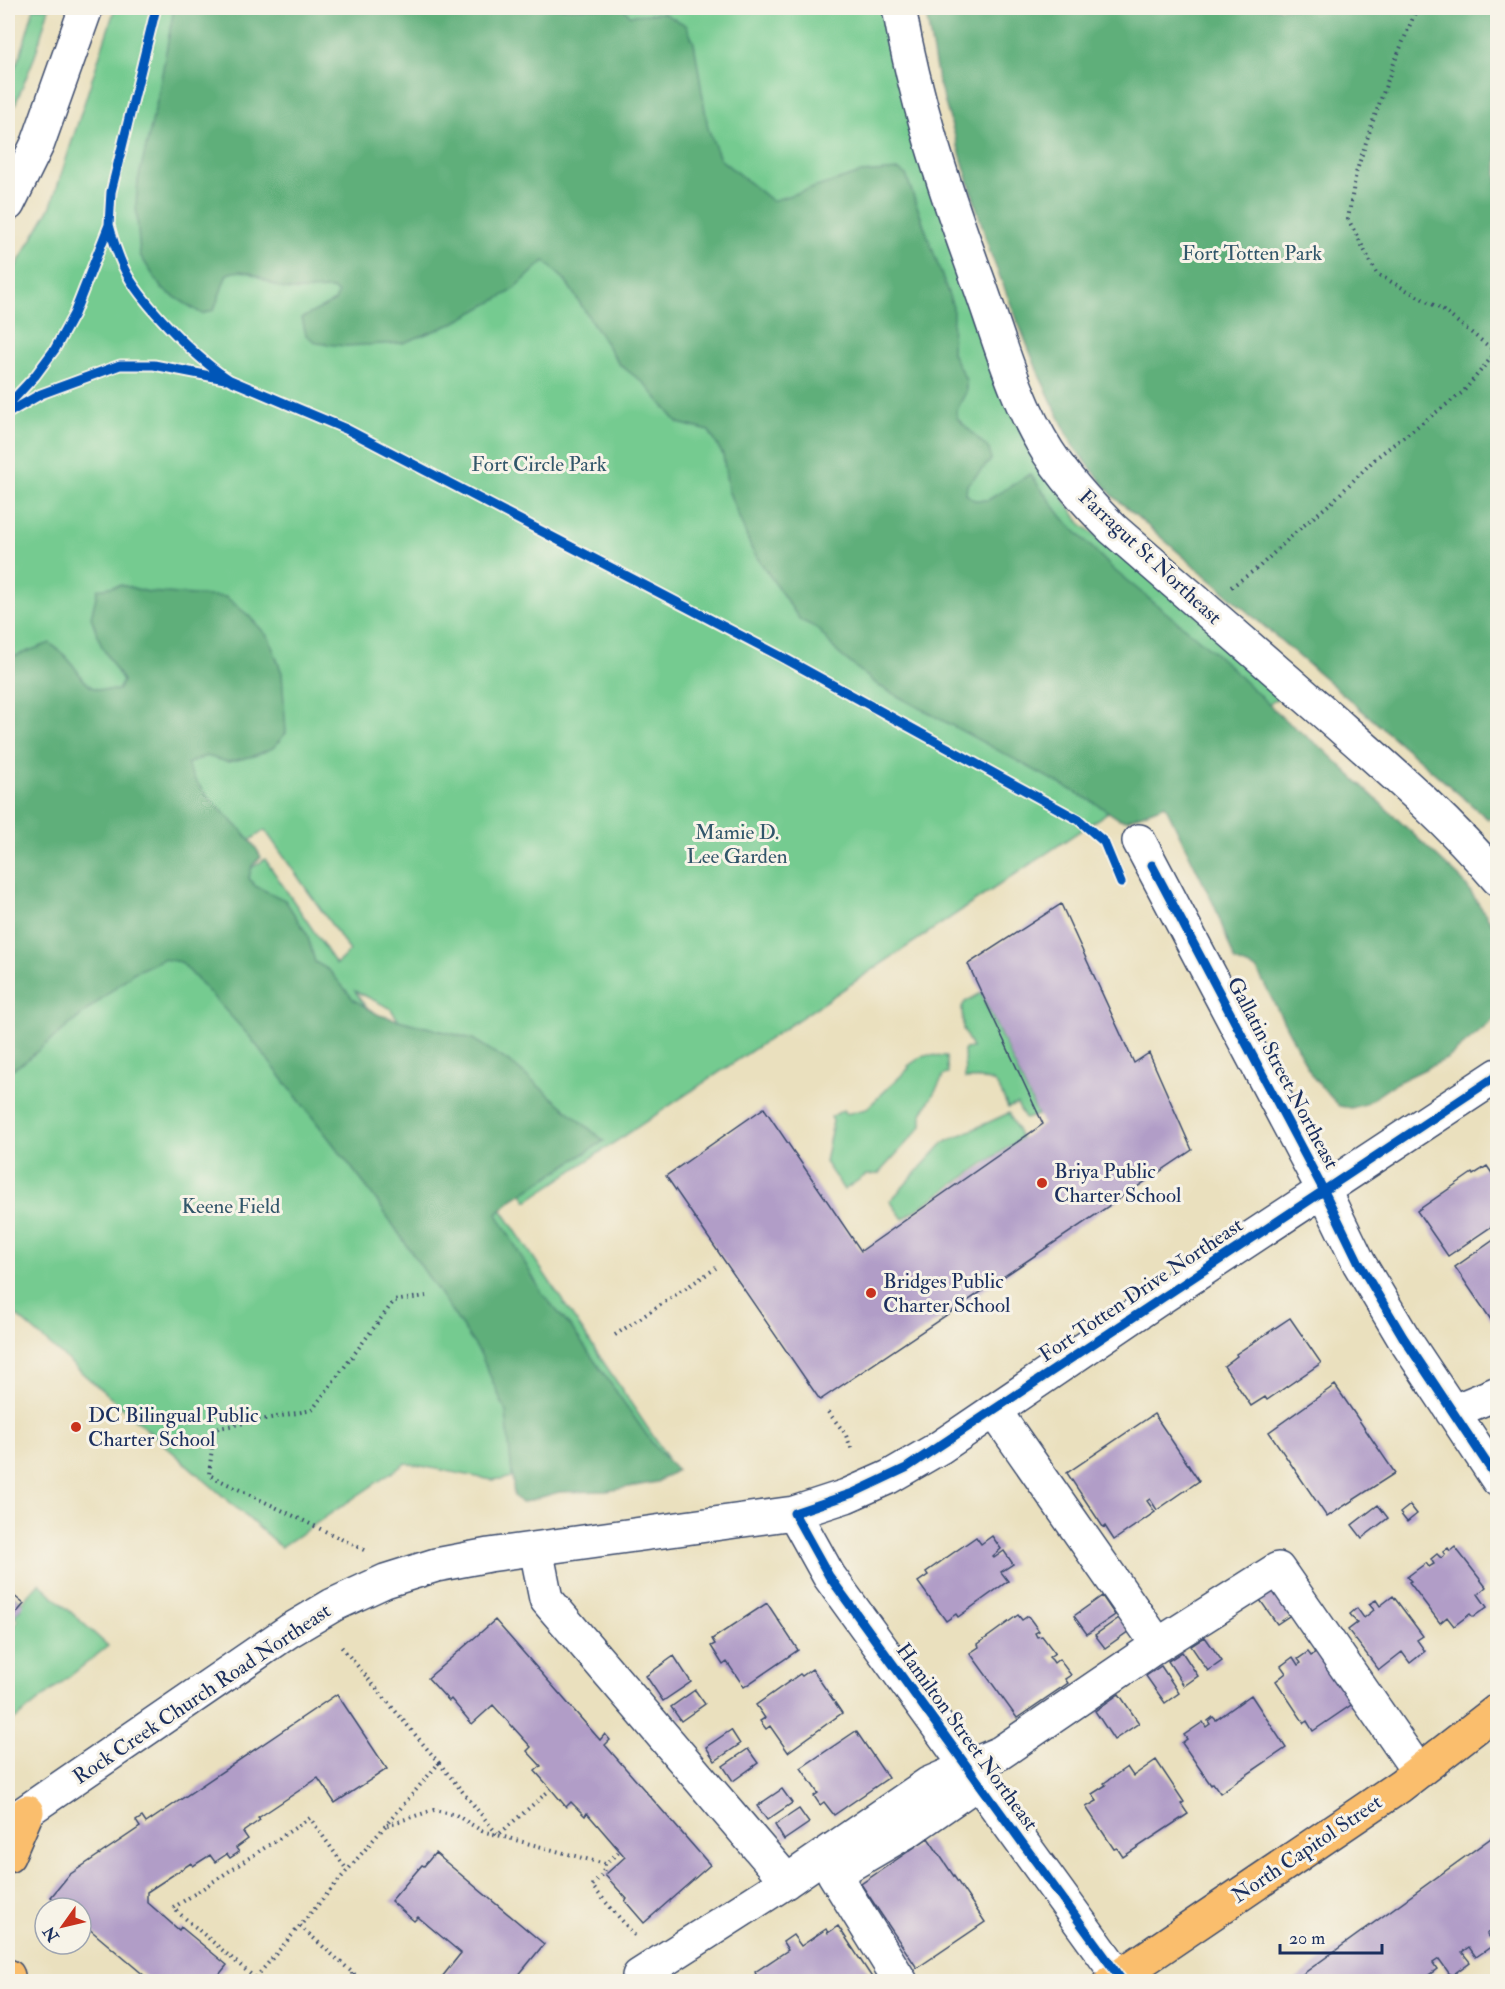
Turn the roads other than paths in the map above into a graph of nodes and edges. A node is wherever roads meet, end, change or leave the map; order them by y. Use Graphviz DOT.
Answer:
graph roads {
  1 [pos="86,8"];
  2 [pos="899,8"];
  3 [pos="8,204"];
  4 [pos="1138,841"];
  5 [pos="1497,879"];
  6 [pos="1497,1075"];
  7 [pos="1324,1191"];
  8 [pos="1497,1393"];
  9 [pos="994,1410"];
  10 [pos="1452,1412"];
  11 [pos="1497,1480"];
  12 [pos="794,1513"];
  13 [pos="536,1549"];
  14 [pos="1158,1645"];
  15 [pos="1497,1710"];
  16 [pos="1418,1771"];
  17 [pos="972,1775"];
  18 [pos="17,1818"];
  19 [pos="8,1856"];
  20 [pos="787,1881"];
  21 [pos="8,1976"];
  22 [pos="639,1976"];
  23 [pos="1118,1980"];
  24 [pos="9,1982"];
  25 [pos="901,1982"];
  1 -- 3 [label="street"];
  2 -- 5 [label="street, Farragut St Northeast"];
  4 -- 7 [label="street, Gallatin Street Northeast"];
  6 -- 7 [label="street, Fort Totten Drive Northeast"];
  7 -- 9 [label="street, Fort Totten Drive Northeast"];
  7 -- 10 [label="street, Gallatin Street Northeast"];
  8 -- 10 [label="street"];
  9 -- 12 [label="street, Fort Totten Drive Northeast"];
  9 -- 14 [label="street"];
  10 -- 11 [label="street, Gallatin Street Northeast"];
  12 -- 13 [label="street, Rock Creek Church Road Northeast"];
  12 -- 17 [label="street, Hamilton Street Northeast"];
  13 -- 18 [label="street, Rock Creek Church Road Northeast"];
  13 -- 20 [label="street"];
  14 -- 16 [label="street"];
  14 -- 17 [label="street"];
  15 -- 16 [label="main road, North Capitol Street"];
  16 -- 23 [label="main road, North Capitol Street"];
  17 -- 20 [label="street"];
  17 -- 23 [label="street, Hamilton Street Northeast"];
  17 -- 25 [label="street"];
  18 -- 19 [label="main road"];
  20 -- 22 [label="street"];
  21 -- 24 [label="main road"];
}
